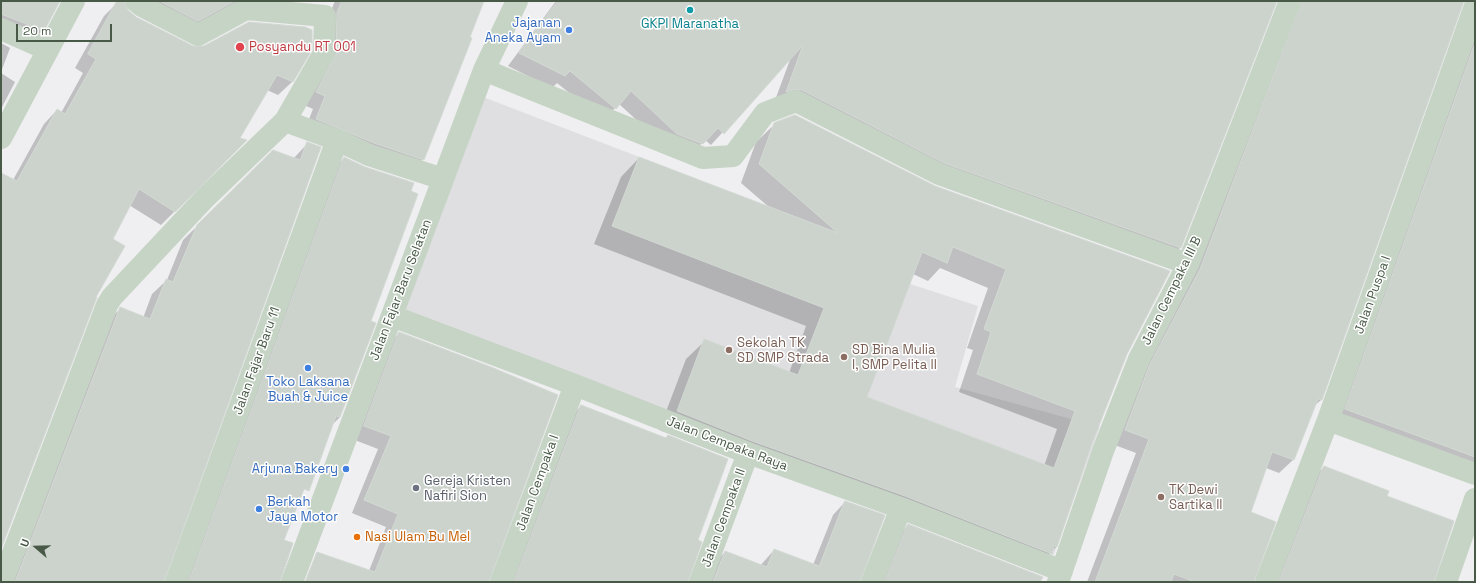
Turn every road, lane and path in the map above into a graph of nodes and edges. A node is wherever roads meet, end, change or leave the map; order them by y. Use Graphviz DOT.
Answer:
graph roads {
  1 [pos="74,1"];
  2 [pos="136,1"];
  3 [pos="517,1"];
  4 [pos="1290,1"];
  5 [pos="1475,6"];
  6 [pos="324,8"];
  7 [pos="1,29"];
  8 [pos="48,50"];
  9 [pos="484,70"];
  10 [pos="285,121"];
  11 [pos="1,138"];
  12 [pos="337,140"];
  13 [pos="443,179"];
  14 [pos="1188,264"];
  15 [pos="392,316"];
  16 [pos="575,385"];
  17 [pos="1328,420"];
  18 [pos="748,453"];
  19 [pos="1475,474"];
  20 [pos="1475,499"];
  21 [pos="901,508"];
  22 [pos="1060,576"];
  23 [pos="2,582"];
  24 [pos="176,582"];
  25 [pos="292,582"];
  26 [pos="501,582"];
  27 [pos="700,582"];
  28 [pos="872,582"];
  29 [pos="1266,582"];
  30 [pos="1446,582"];
  1 -- 8 [label="street"];
  2 -- 6 [label="street"];
  3 -- 9 [label="street, Jalan Fajar Baru Selatan"];
  4 -- 14 [label="street, Jalan Cempaka III B"];
  5 -- 17 [label="street, Jalan Puspa I"];
  6 -- 10 [label="street"];
  7 -- 8 [label="street"];
  8 -- 11 [label="street"];
  9 -- 13 [label="street, Jalan Fajar Baru Selatan"];
  9 -- 14 [label="street"];
  10 -- 12 [label="street"];
  10 -- 23 [label="street"];
  12 -- 13 [label="street"];
  12 -- 24 [label="street, Jalan Fajar Baru 11"];
  13 -- 15 [label="street, Jalan Fajar Baru Selatan"];
  14 -- 22 [label="street, Jalan Cempaka III B"];
  15 -- 16 [label="street, Jalan Cempaka Raya"];
  15 -- 25 [label="street, Jalan Fajar Baru Selatan"];
  16 -- 18 [label="street, Jalan Cempaka Raya"];
  16 -- 26 [label="street, Jalan Cempaka I"];
  17 -- 19 [label="street"];
  17 -- 29 [label="street, Jalan Puspa I"];
  18 -- 21 [label="street, Jalan Cempaka Raya"];
  18 -- 27 [label="street, Jalan Cempaka II"];
  20 -- 30 [label="street"];
  21 -- 22 [label="street, Jalan Cempaka Raya"];
  21 -- 28 [label="street"];
}
